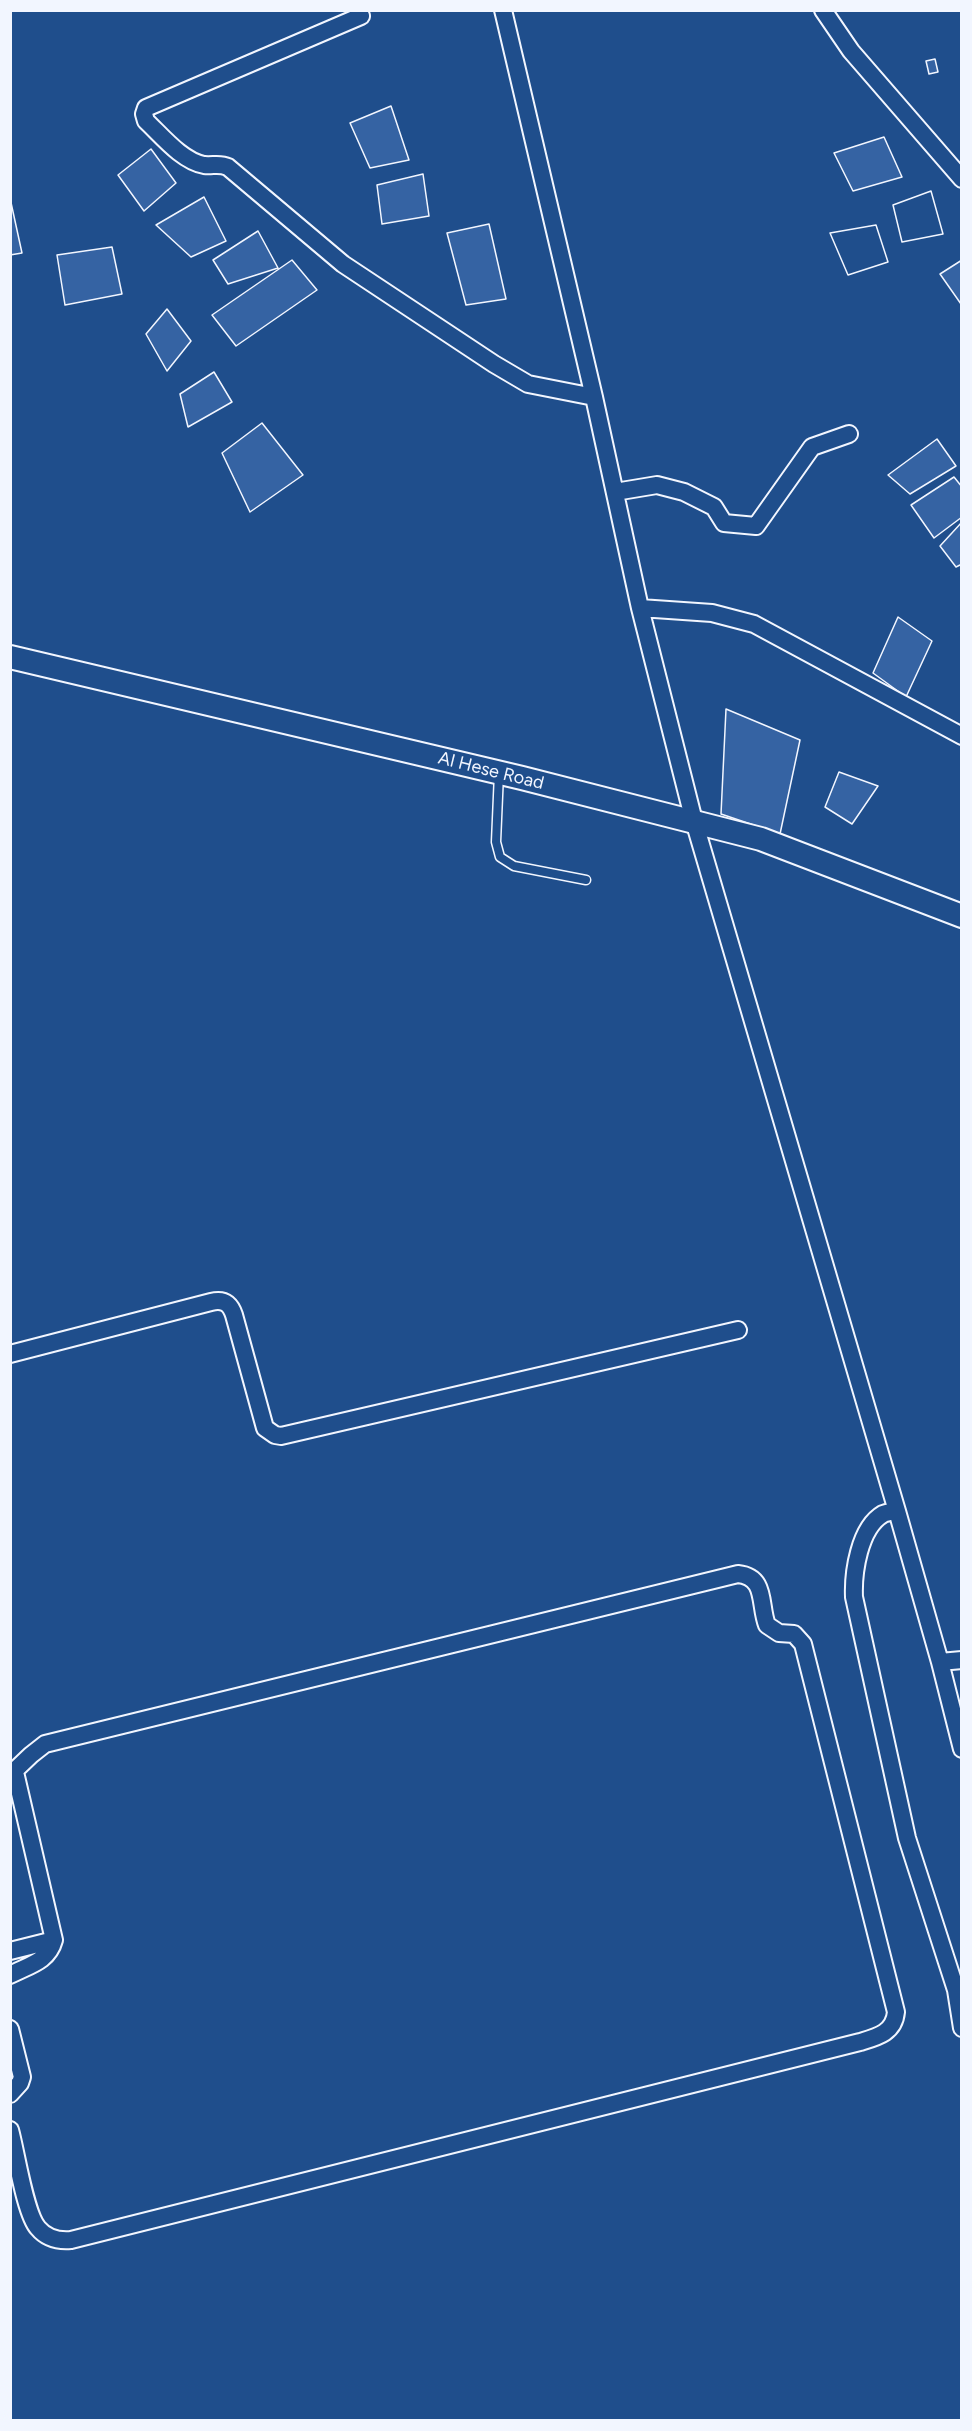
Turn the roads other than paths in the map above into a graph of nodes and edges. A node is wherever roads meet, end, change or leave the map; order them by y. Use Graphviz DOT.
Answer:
graph roads {
  1 [pos="503,10"];
  2 [pos="823,10"];
  3 [pos="361,16"];
  4 [pos="962,179"];
  5 [pos="594,397"];
  6 [pos="849,434"];
  7 [pos="615,492"];
  8 [pos="640,608"];
  9 [pos="10,657"];
  10 [pos="962,736"];
  11 [pos="500,772"];
  12 [pos="694,821"];
  13 [pos="586,880"];
  14 [pos="962,916"];
  15 [pos="738,1330"];
  16 [pos="10,1354"];
  17 [pos="897,1510"];
  18 [pos="962,1660"];
  19 [pos="940,1662"];
  20 [pos="962,1749"];
  21 [pos="13,1774"];
  22 [pos="54,1940"];
  23 [pos="10,1951"];
  24 [pos="10,1975"];
  25 [pos="962,2028"];
  26 [pos="10,2029"];
  27 [pos="10,2094"];
  28 [pos="10,2130"];
  1 -- 5 [label="street"];
  2 -- 4 [label="street"];
  3 -- 5 [label="street"];
  5 -- 7 [label="street"];
  6 -- 7 [label="street"];
  7 -- 8 [label="street"];
  8 -- 10 [label="street"];
  8 -- 12 [label="street"];
  9 -- 11 [label="street, Al Hese Road"];
  11 -- 12 [label="street, Al Hese Road"];
  11 -- 13 [label="lane"];
  12 -- 14 [label="street, Al Hese Road"];
  12 -- 17 [label="street"];
  15 -- 16 [label="street"];
  17 -- 19 [label="street"];
  17 -- 25 [label="street"];
  18 -- 19 [label="street"];
  19 -- 20 [label="street"];
  21 -- 22 [label="street"];
  21 -- 28 [label="street"];
  22 -- 23 [label="street"];
  22 -- 24 [label="street"];
  26 -- 27 [label="street"];
}
